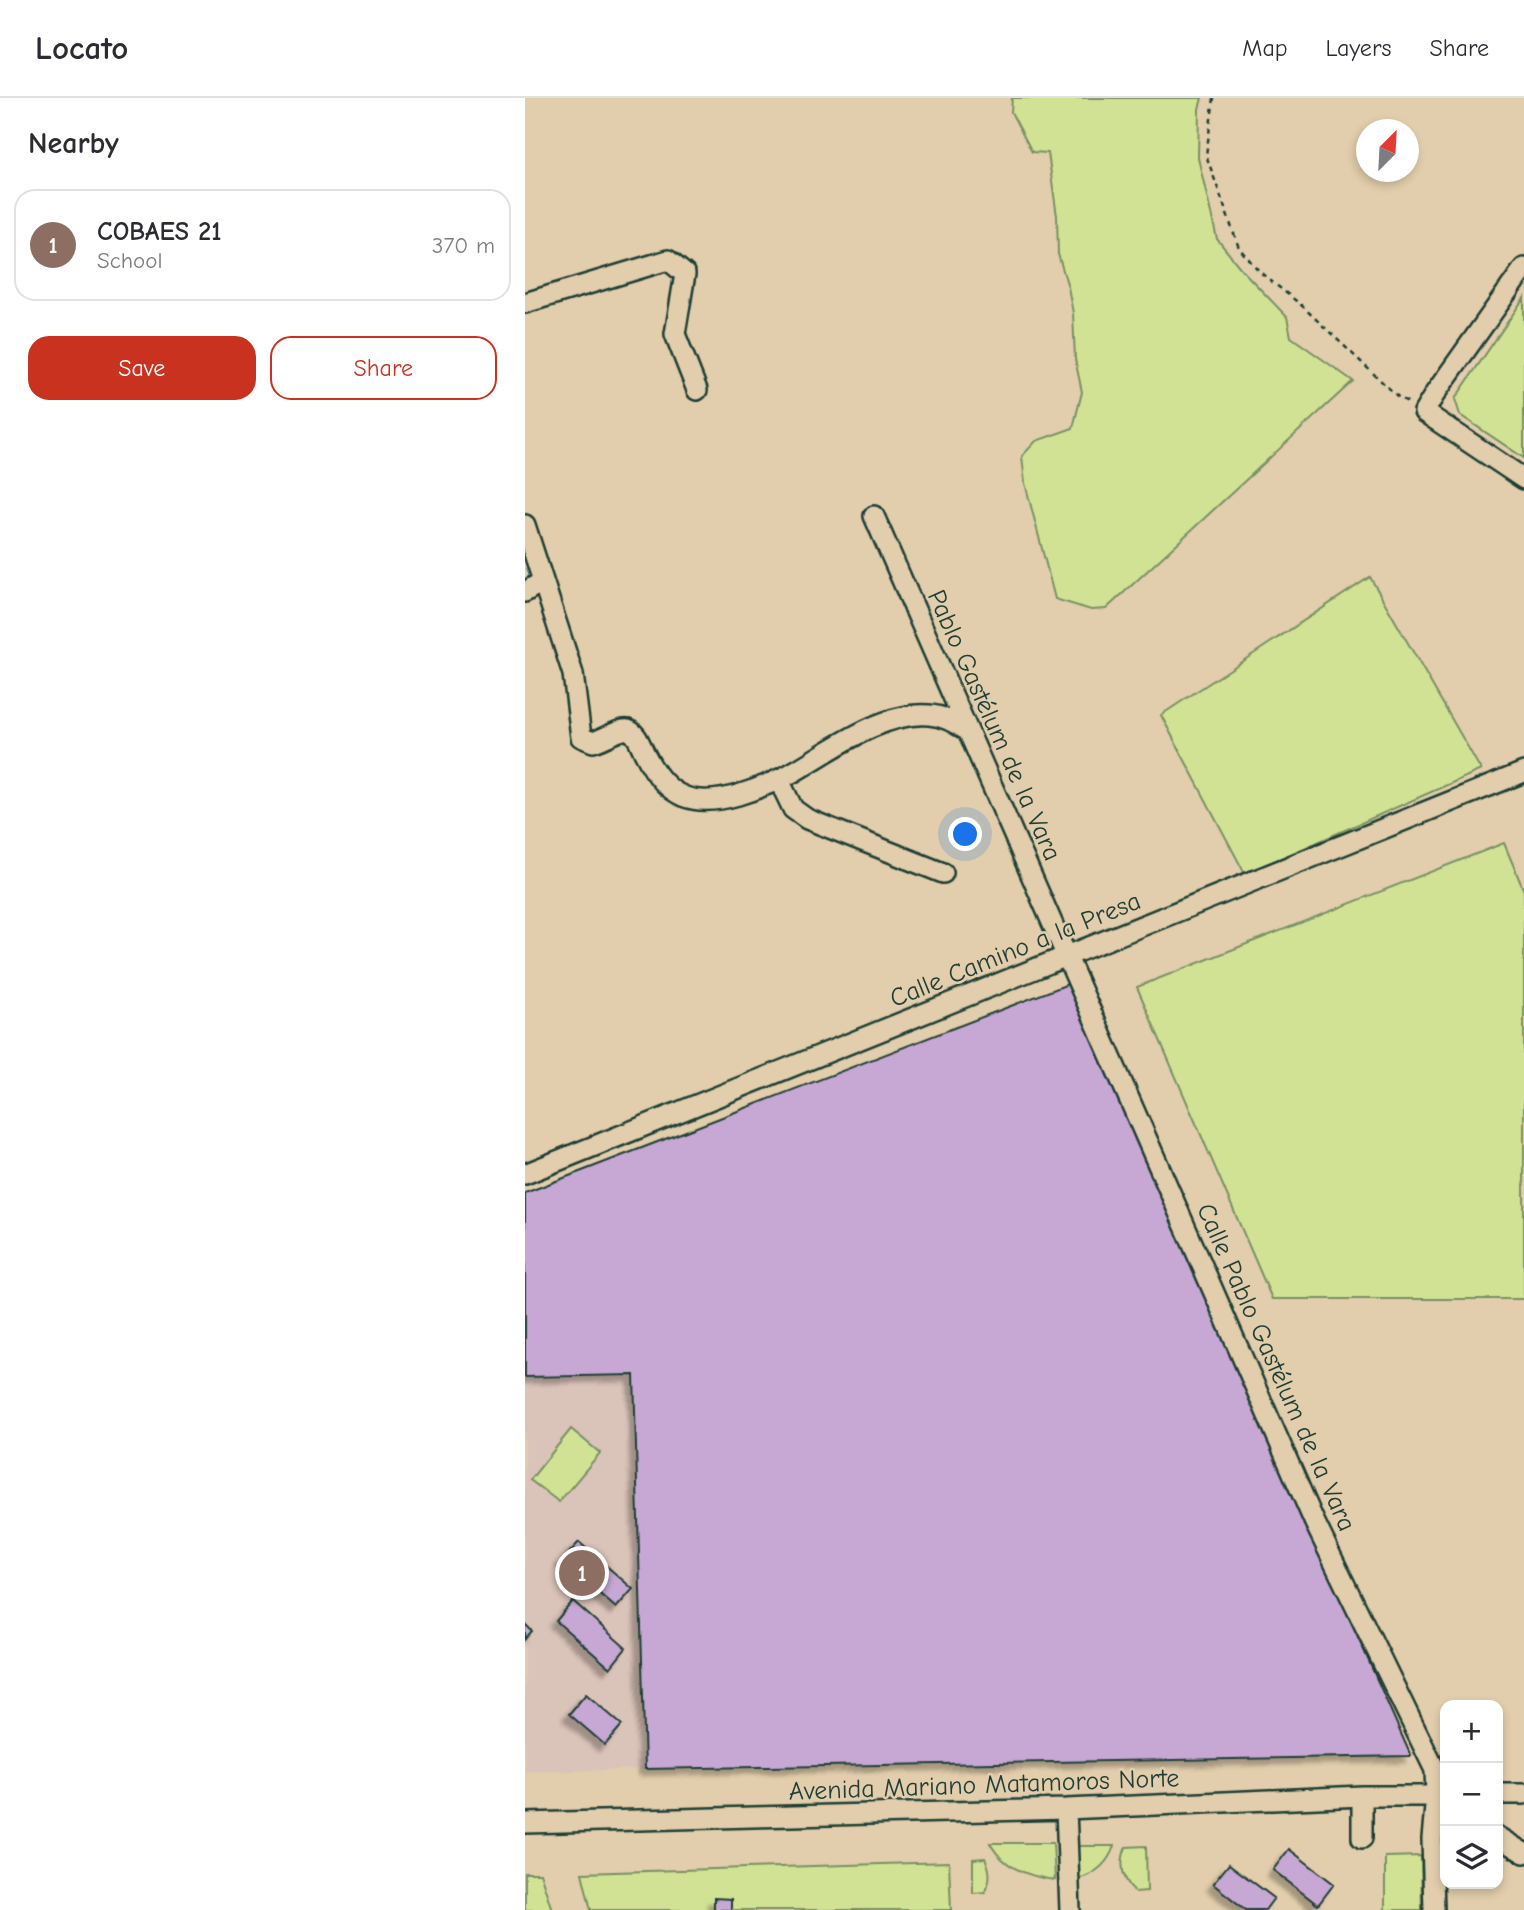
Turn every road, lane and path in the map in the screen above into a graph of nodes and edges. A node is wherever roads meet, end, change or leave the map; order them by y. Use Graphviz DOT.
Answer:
graph roads {
  1 [pos="1215,98"];
  2 [pos="1524,268"];
  3 [pos="525,303"];
  4 [pos="697,390"];
  5 [pos="1424,412"];
  6 [pos="1524,479"];
  7 [pos="874,516"];
  8 [pos="525,526"];
  9 [pos="543,581"];
  10 [pos="525,592"];
  11 [pos="969,731"];
  12 [pos="1524,772"];
  13 [pos="779,779"];
  14 [pos="943,873"];
  15 [pos="1069,956"];
  16 [pos="525,1174"];
  17 [pos="1440,1792"];
  18 [pos="1503,1794"];
  19 [pos="1524,1794"];
  20 [pos="1362,1796"];
  21 [pos="1440,1796"];
  22 [pos="1440,1801"];
  23 [pos="1066,1809"];
  24 [pos="525,1823"];
  25 [pos="1361,1838"];
  26 [pos="1503,1840"];
  27 [pos="1524,1853"];
  28 [pos="1070,1910"];
  29 [pos="1434,1910"];
  1 -- 5 [label="path"];
  2 -- 5 [label="street"];
  3 -- 4 [label="street"];
  5 -- 6 [label="street"];
  7 -- 11 [label="street, Pablo Gastélum de la Vara"];
  8 -- 9 [label="street"];
  9 -- 10 [label="street"];
  9 -- 13 [label="street"];
  11 -- 13 [label="street"];
  11 -- 15 [label="street, Pablo Gastélum de la Vara"];
  12 -- 15 [label="street, Calle Camino a la Presa"];
  13 -- 14 [label="street"];
  15 -- 16 [label="street, Calle Camino a la Presa"];
  15 -- 17 [label="street, Calle Pablo Gastélum de la Vara"];
  18 -- 19 [label="street"];
  20 -- 21 [label="street, Avenida Mariano Matamoros Norte"];
  20 -- 23 [label="street, Avenida Mariano Matamoros Norte"];
  20 -- 25 [label="street"];
  22 -- 29 [label="street, Calle Pablo Gastélum de la Vara"];
  23 -- 24 [label="street, Avenida Mariano Matamoros Norte"];
  23 -- 28 [label="street"];
  26 -- 27 [label="street"];
}
